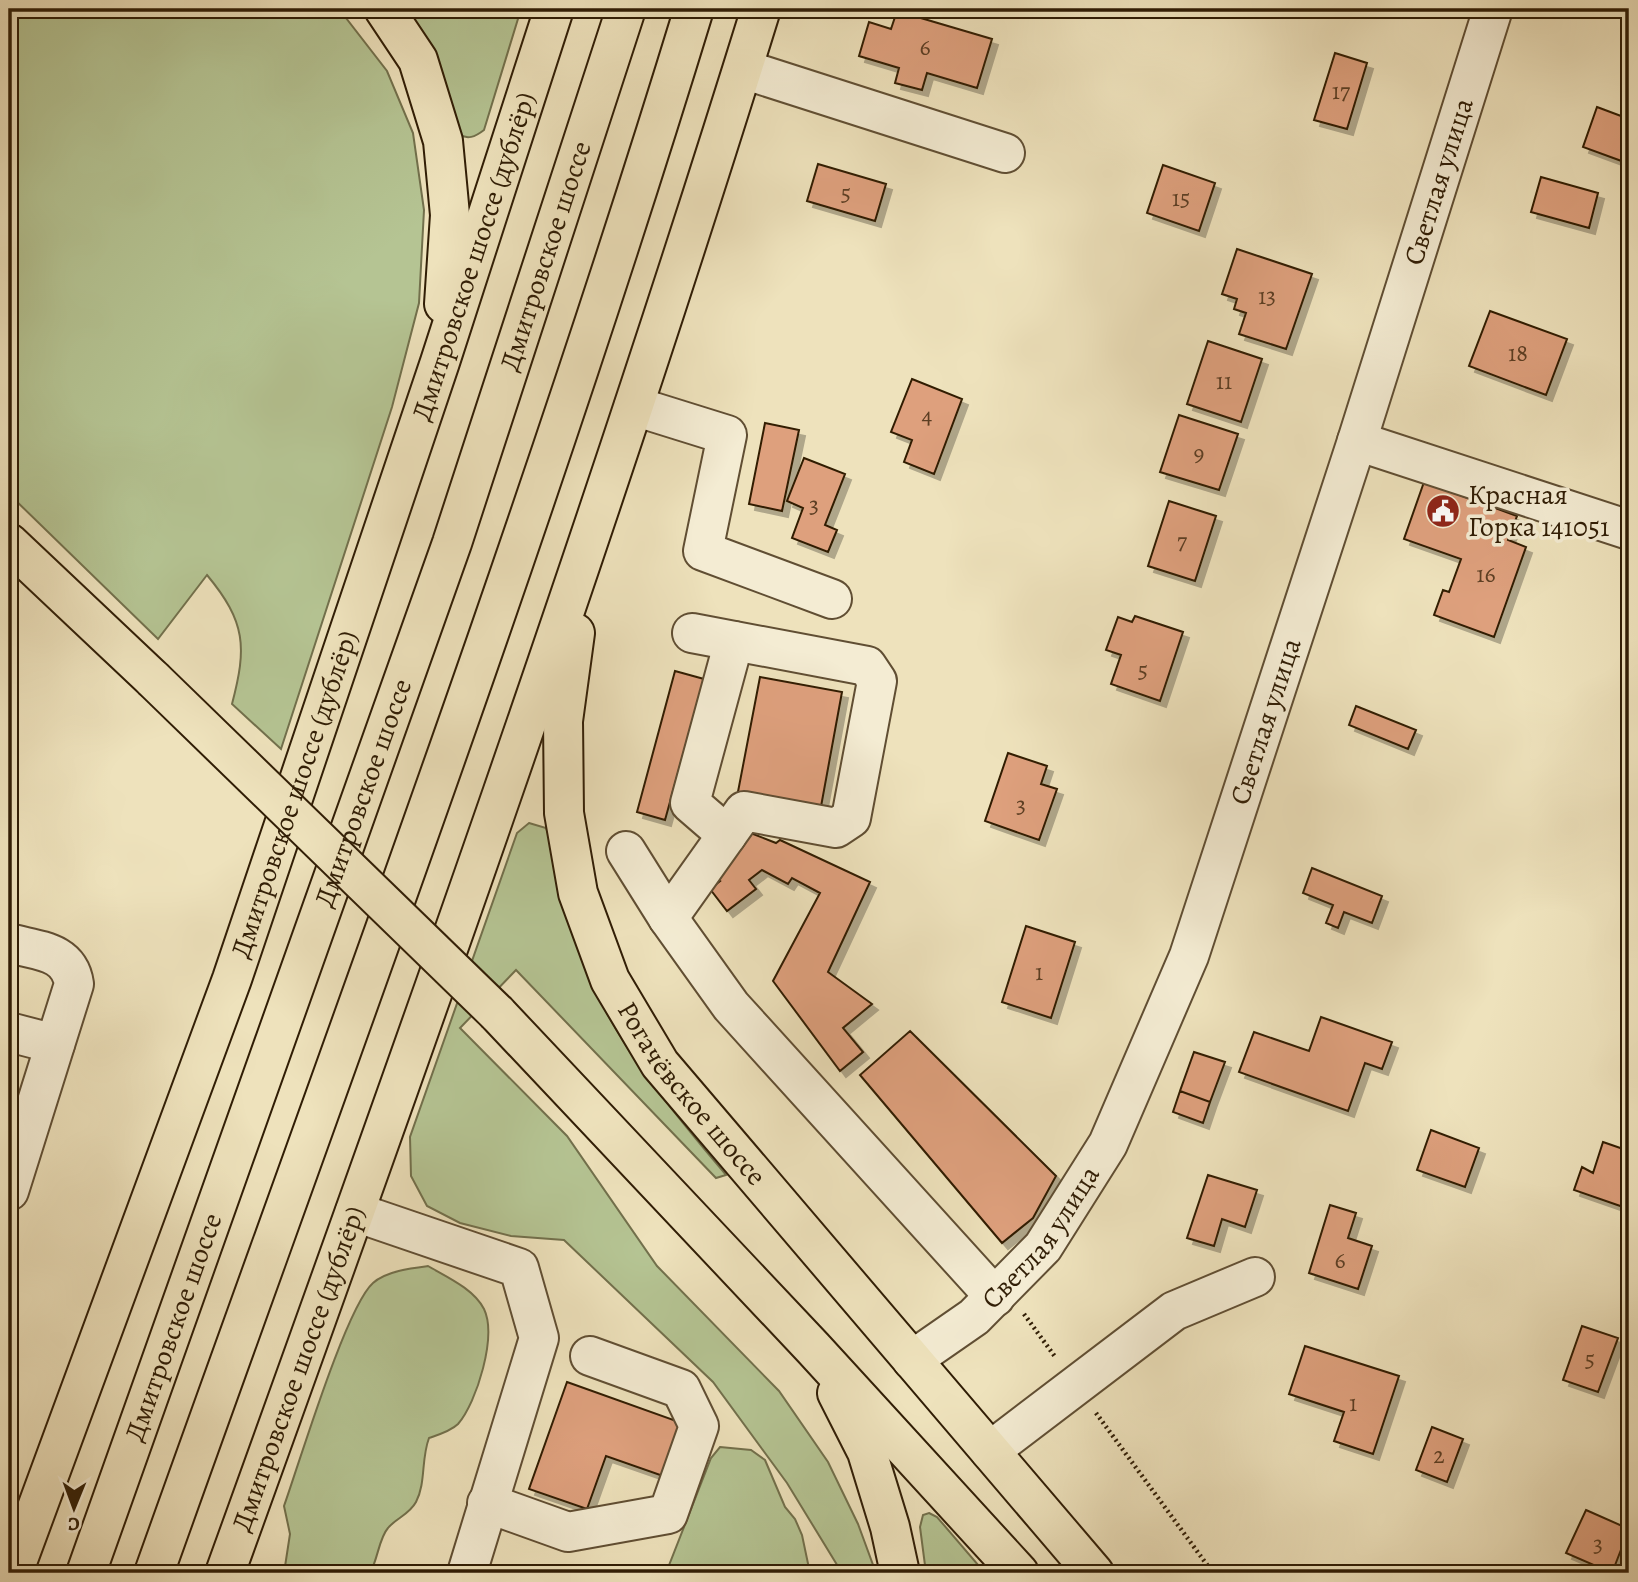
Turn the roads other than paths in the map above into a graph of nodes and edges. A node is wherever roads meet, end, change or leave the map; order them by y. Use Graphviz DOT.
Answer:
graph roads {
  1 [pos="384,9"];
  2 [pos="554,9"];
  3 [pos="626,9"];
  4 [pos="694,9"];
  5 [pos="761,9"];
  6 [pos="1493,9"];
  7 [pos="743,69"];
  8 [pos="1005,153"];
  9 [pos="440,362"];
  10 [pos="634,405"];
  11 [pos="1357,441"];
  12 [pos="602,505"];
  13 [pos="1629,530"];
  14 [pos="9,542"];
  15 [pos="832,599"];
  16 [pos="692,634"];
  17 [pos="734,641"];
  18 [pos="727,835"];
  19 [pos="626,850"];
  20 [pos="668,918"];
  21 [pos="9,943"];
  22 [pos="9,1032"];
  23 [pos="55,1044"];
  24 [pos="9,1191"];
  25 [pos="355,1212"];
  26 [pos="1255,1277"];
  27 [pos="1000,1292"];
  28 [pos="813,1348"];
  29 [pos="590,1356"];
  30 [pos="912,1360"];
  31 [pos="990,1451"];
  32 [pos="487,1503"];
  33 [pos="14,1564"];
  34 [pos="86,1573"];
  35 [pos="155,1573"];
  36 [pos="225,1573"];
  37 [pos="467,1573"];
  38 [pos="900,1573"];
  39 [pos="1019,1573"];
  40 [pos="1094,1573"];
  1 -- 9 [label="main road"];
  2 -- 9 [label="main road, Дмитровское шоссе (дублёр)"];
  3 -- 34 [label="main road, Дмитровское шоссе"];
  4 -- 35 [label="main road"];
  5 -- 7 [label="main road, Дмитровское шоссе (дублёр)"];
  6 -- 11 [label="street, Светлая улица"];
  7 -- 8 [label="street"];
  7 -- 10 [label="main road, Дмитровское шоссе (дублёр)"];
  9 -- 33 [label="main road, Дмитровское шоссе (дублёр)"];
  10 -- 12 [label="main road, Дмитровское шоссе (дублёр)"];
  10 -- 15 [label="street"];
  11 -- 13 [label="street"];
  11 -- 27 [label="street, Светлая улица"];
  12 -- 25 [label="main road, Дмитровское шоссе (дублёр)"];
  12 -- 30 [label="main road, Рогачёвское шоссе"];
  14 -- 28 [label="main road, bridge"];
  16 -- 17 [label="street"];
  17 -- 18 [label="street"];
  17 -- 18 [label="street"];
  18 -- 20 [label="street"];
  19 -- 20 [label="street"];
  20 -- 27 [label="street"];
  21 -- 23 [label="street"];
  22 -- 23 [label="street"];
  23 -- 24 [label="street"];
  25 -- 32 [label="street"];
  25 -- 36 [label="main road, Дмитровское шоссе (дублёр)"];
  26 -- 31 [label="street"];
  27 -- 30 [label="street, Светлая улица"];
  28 -- 38 [label="main road"];
  28 -- 39 [label="main road"];
  29 -- 32 [label="street"];
  30 -- 31 [label="main road, Рогачёвское шоссе"];
  31 -- 40 [label="main road, Рогачёвское шоссе"];
  32 -- 37 [label="street"];
}
